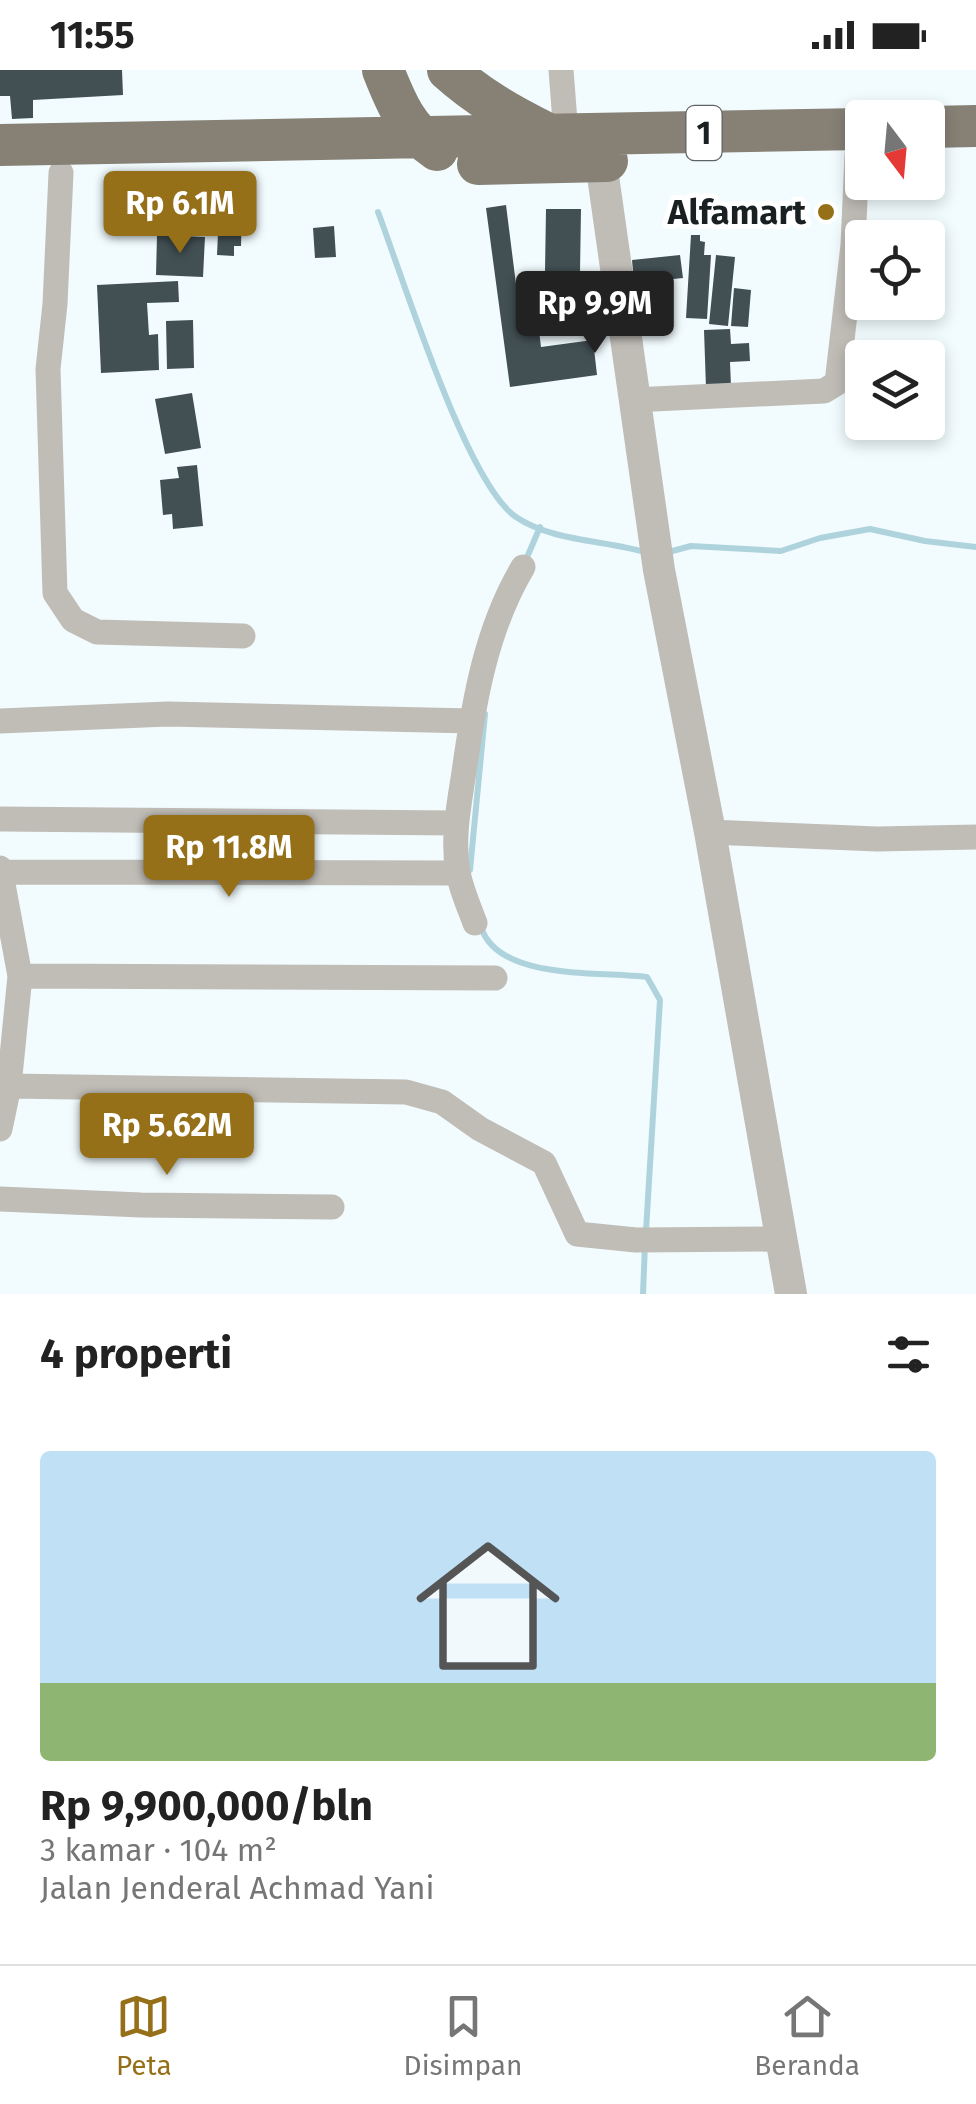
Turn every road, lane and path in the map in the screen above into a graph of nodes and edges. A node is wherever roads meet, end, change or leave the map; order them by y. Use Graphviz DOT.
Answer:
graph roads {
  1 [pos="448,70"];
  2 [pos="561,70"];
  3 [pos="385,76"];
  4 [pos="976,126"];
  5 [pos="945,127"];
  6 [pos="556,133"];
  7 [pos="418,138"];
  8 [pos="0,145"];
  9 [pos="845,146"];
  10 [pos="845,148"];
  11 [pos="976,153"];
  12 [pos="945,154"];
  13 [pos="601,162"];
  14 [pos="475,164"];
  15 [pos="0,174"];
  16 [pos="61,174"];
  17 [pos="857,200"];
  18 [pos="633,400"];
  19 [pos="523,567"];
  20 [pos="243,636"];
  21 [pos="0,721"];
  22 [pos="471,721"];
  23 [pos="0,819"];
  24 [pos="456,823"];
  25 [pos="710,832"];
  26 [pos="976,837"];
  27 [pos="0,870"];
  28 [pos="458,872"];
  29 [pos="475,923"];
  30 [pos="20,976"];
  31 [pos="495,978"];
  32 [pos="9,1086"];
  33 [pos="0,1129"];
  34 [pos="0,1199"];
  35 [pos="332,1207"];
  36 [pos="780,1239"];
  37 [pos="791,1294"];
  1 -- 6 [label="highway"];
  2 -- 6 [label="street"];
  3 -- 7 [label="highway"];
  4 -- 5 [label="highway"];
  6 -- 7 [label="highway, 1"];
  6 -- 9 [label="highway, 1"];
  7 -- 8 [label="highway, 1"];
  7 -- 14 [label="highway"];
  10 -- 13 [label="highway, 1"];
  11 -- 12 [label="highway"];
  13 -- 14 [label="highway, 1"];
  13 -- 18 [label="street"];
  14 -- 16 [label="highway, 1"];
  15 -- 16 [label="highway, 1"];
  16 -- 20 [label="street"];
  17 -- 18 [label="street"];
  18 -- 25 [label="street"];
  19 -- 22 [label="street"];
  21 -- 22 [label="street"];
  22 -- 24 [label="street"];
  23 -- 24 [label="street"];
  24 -- 28 [label="street"];
  25 -- 26 [label="street"];
  25 -- 36 [label="street"];
  27 -- 28 [label="street"];
  27 -- 30 [label="street"];
  28 -- 29 [label="street"];
  30 -- 31 [label="street"];
  30 -- 32 [label="street"];
  32 -- 33 [label="street"];
  32 -- 36 [label="street"];
  34 -- 35 [label="street"];
  36 -- 37 [label="street"];
}
